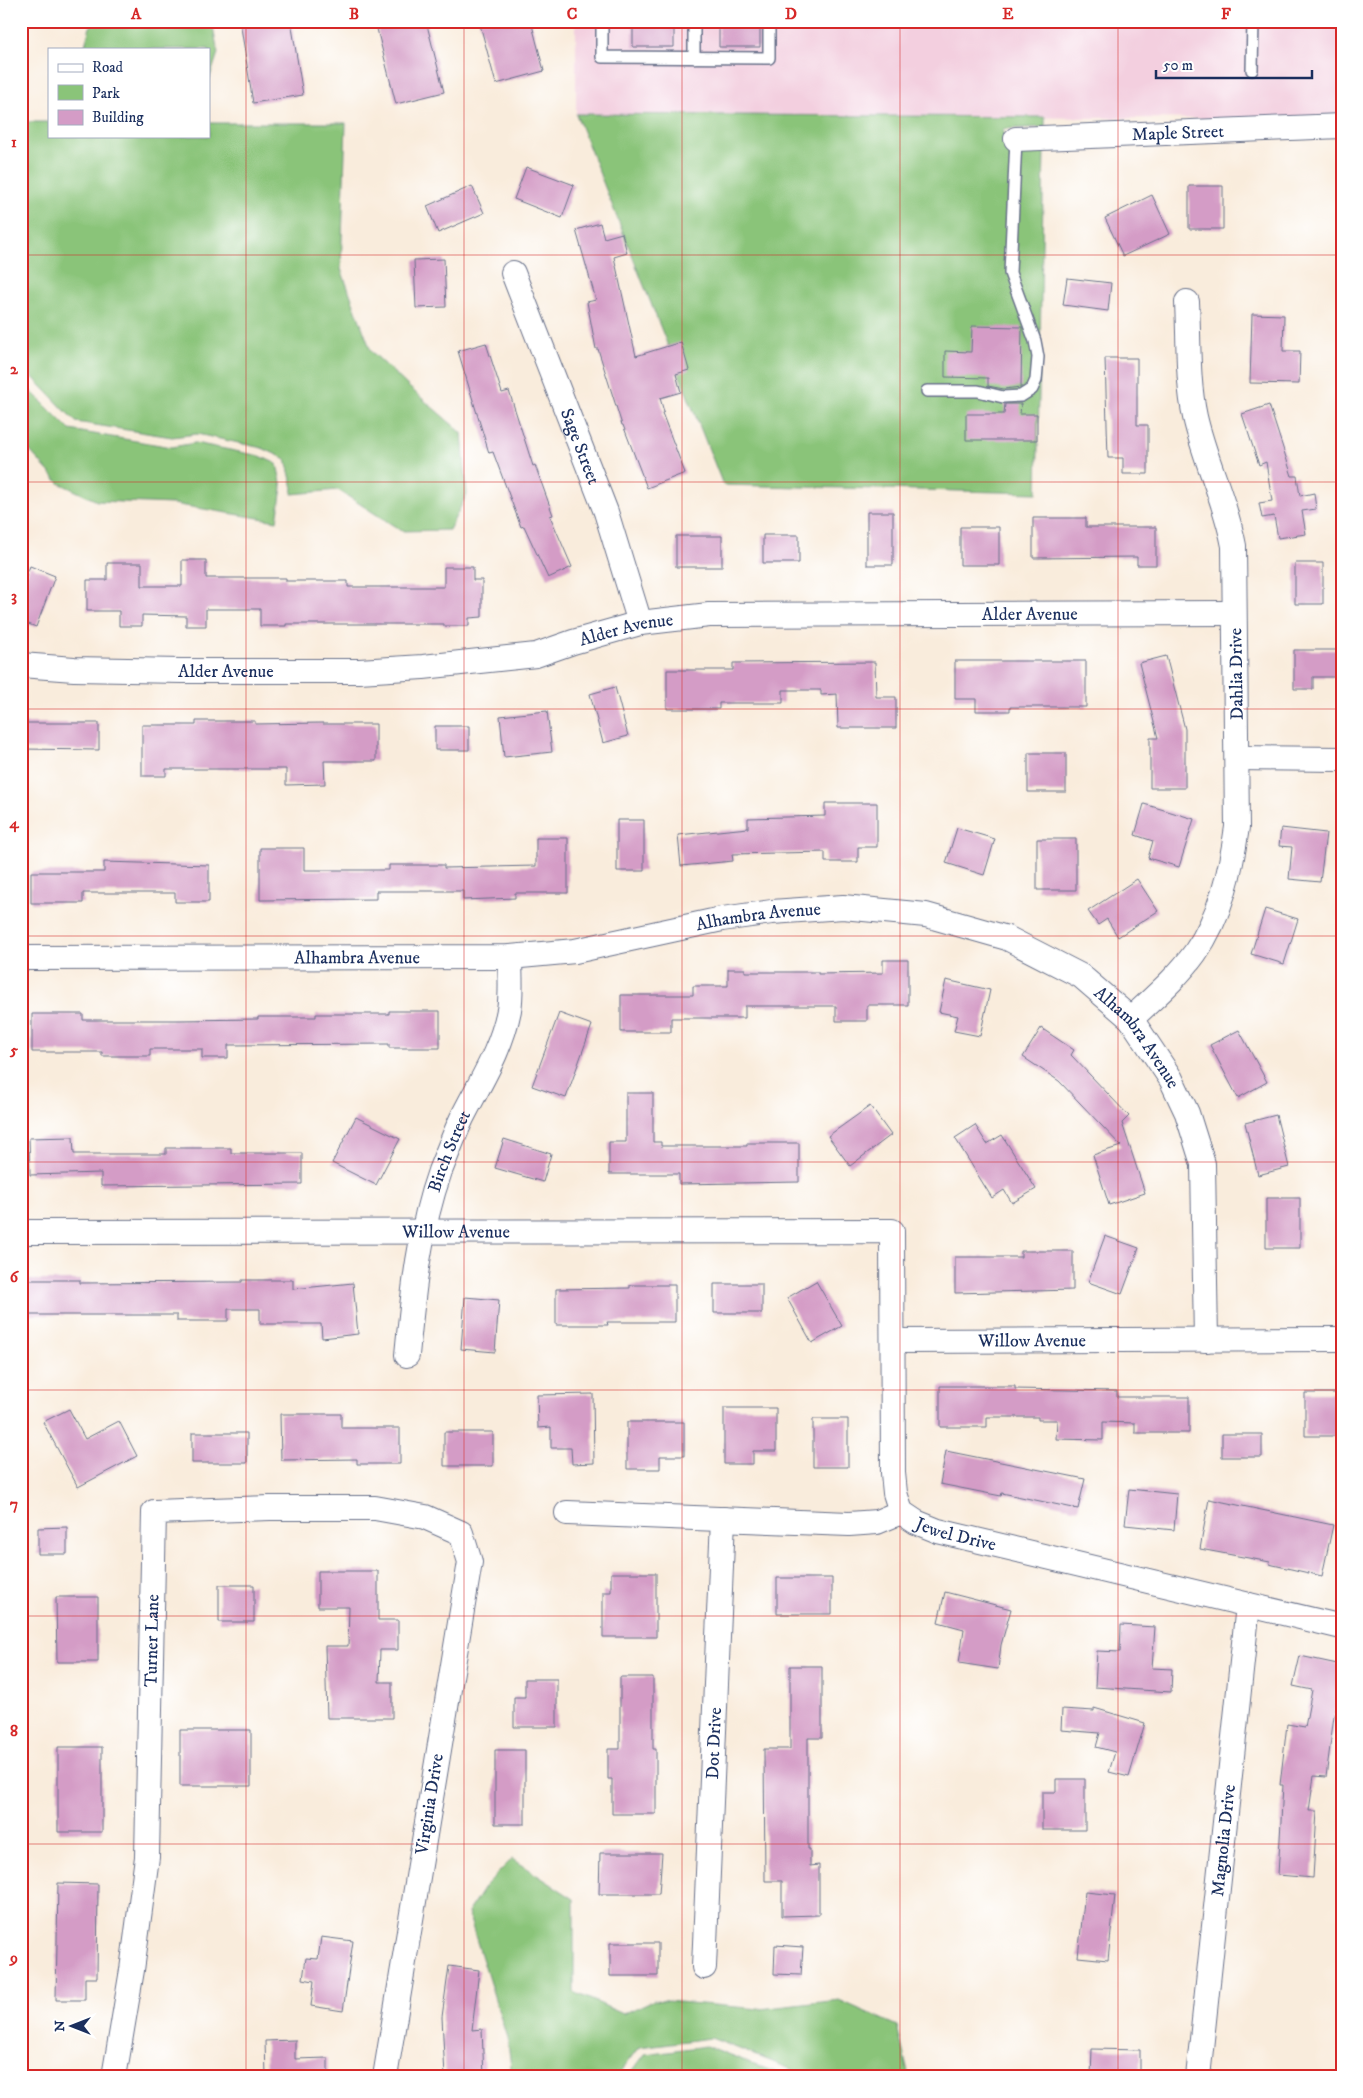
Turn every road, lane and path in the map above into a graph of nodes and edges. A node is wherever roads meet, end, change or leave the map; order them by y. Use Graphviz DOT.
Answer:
graph roads {
  1 [pos="602,21"];
  2 [pos="694,21"];
  3 [pos="769,21"];
  4 [pos="1253,21"];
  5 [pos="694,58"];
  6 [pos="1252,70"];
  7 [pos="1342,126"];
  8 [pos="1016,139"];
  9 [pos="513,273"];
  10 [pos="1187,302"];
  11 [pos="927,391"];
  12 [pos="1234,613"];
  13 [pos="640,623"];
  14 [pos="21,665"];
  15 [pos="1238,758"];
  16 [pos="1342,759"];
  17 [pos="510,957"];
  18 [pos="21,958"];
  19 [pos="1131,1019"];
  20 [pos="21,1232"];
  21 [pos="423,1233"];
  22 [pos="1206,1340"];
  23 [pos="1342,1340"];
  24 [pos="893,1341"];
  25 [pos="407,1355"];
  26 [pos="901,1512"];
  27 [pos="567,1513"];
  28 [pos="724,1519"];
  29 [pos="461,1533"];
  30 [pos="1248,1605"];
  31 [pos="1342,1627"];
  32 [pos="704,1967"];
  33 [pos="114,2077"];
  34 [pos="385,2077"];
  35 [pos="1198,2077"];
  1 -- 5 [label="lane"];
  2 -- 5 [label="lane"];
  3 -- 5 [label="lane"];
  4 -- 6 [label="lane"];
  7 -- 8 [label="street, Maple Street"];
  8 -- 11 [label="lane"];
  9 -- 13 [label="street, Sage Street"];
  10 -- 12 [label="street, Dahlia Drive"];
  12 -- 13 [label="street, Alder Avenue"];
  12 -- 15 [label="street, Dahlia Drive"];
  13 -- 14 [label="street, Alder Avenue"];
  15 -- 16 [label="street"];
  15 -- 19 [label="street, Dahlia Drive"];
  17 -- 18 [label="street, Alhambra Avenue"];
  17 -- 19 [label="street, Alhambra Avenue"];
  17 -- 21 [label="street, Birch Street"];
  19 -- 22 [label="street, Alhambra Avenue"];
  20 -- 21 [label="street, Willow Avenue"];
  21 -- 24 [label="street, Willow Avenue"];
  21 -- 25 [label="street, Birch Street"];
  22 -- 23 [label="street, Willow Avenue"];
  22 -- 24 [label="street, Willow Avenue"];
  24 -- 26 [label="street"];
  26 -- 28 [label="street, Jewel Drive"];
  26 -- 30 [label="street, Jewel Drive"];
  27 -- 28 [label="street, Jewel Drive"];
  28 -- 32 [label="street, Dot Drive"];
  29 -- 33 [label="street, Turner Lane"];
  29 -- 34 [label="street, Virginia Drive"];
  30 -- 31 [label="street, Jewel Drive"];
  30 -- 35 [label="street, Magnolia Drive"];
}
